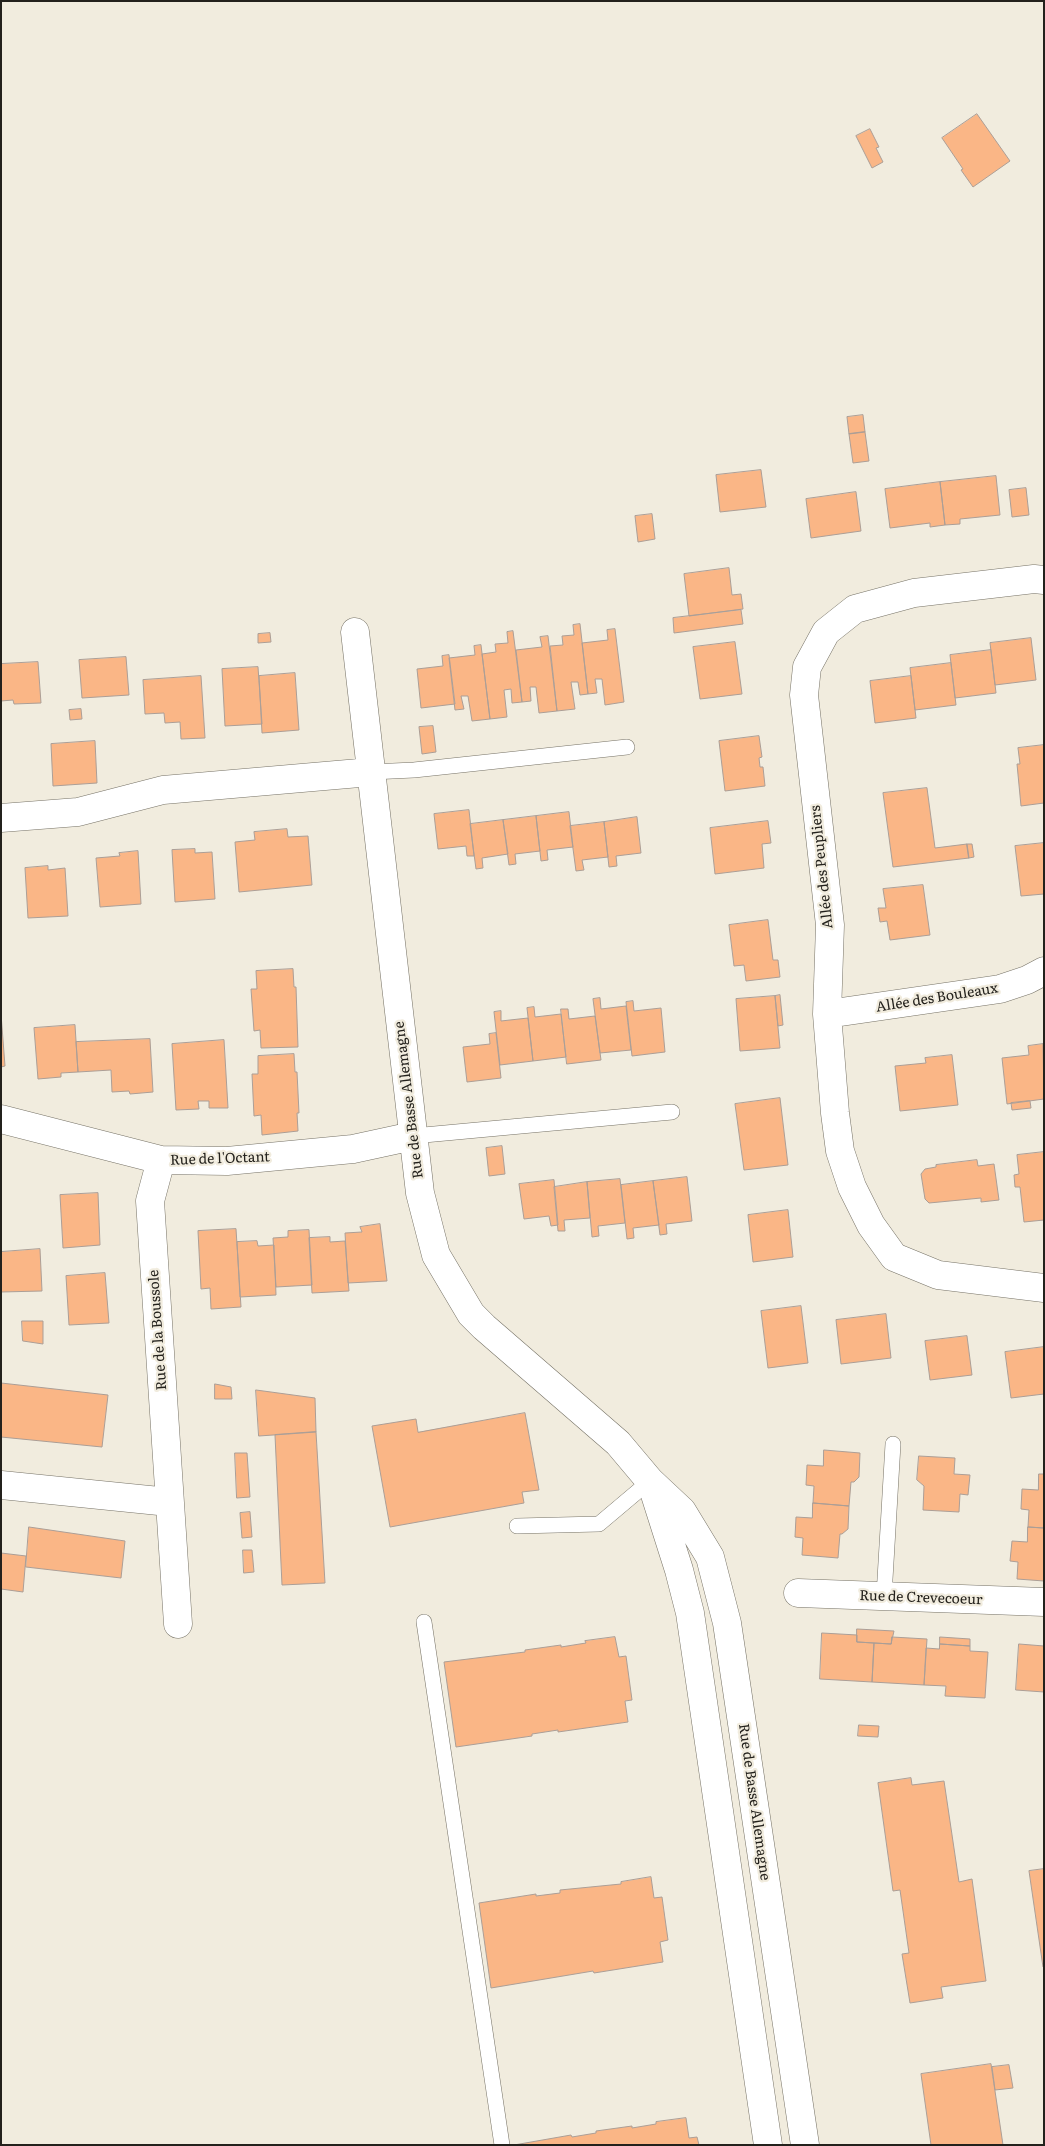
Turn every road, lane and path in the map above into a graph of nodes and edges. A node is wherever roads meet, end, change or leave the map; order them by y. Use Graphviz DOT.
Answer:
graph roads {
  1 [pos="1044,580"];
  2 [pos="355,632"];
  3 [pos="627,747"];
  4 [pos="371,772"];
  5 [pos="1,818"];
  6 [pos="1044,970"];
  7 [pos="827,1014"];
  8 [pos="672,1112"];
  9 [pos="1,1118"];
  10 [pos="413,1136"];
  11 [pos="161,1160"];
  12 [pos="1044,1288"];
  13 [pos="893,1444"];
  14 [pos="650,1481"];
  15 [pos="1,1485"];
  16 [pos="169,1502"];
  17 [pos="517,1526"];
  18 [pos="798,1593"];
  19 [pos="884,1596"];
  20 [pos="1044,1602"];
  21 [pos="424,1622"];
  22 [pos="178,1624"];
  23 [pos="502,2145"];
  24 [pos="768,2145"];
  25 [pos="805,2145"];
  1 -- 7 [label="street, Allée des Peupliers"];
  2 -- 4 [label="street, Rue de Basse Allemagne"];
  3 -- 4 [label="lane"];
  4 -- 5 [label="street"];
  4 -- 10 [label="street, Rue de Basse Allemagne"];
  6 -- 7 [label="street, Allée des Bouleaux"];
  7 -- 12 [label="street, Allée des Peupliers"];
  8 -- 10 [label="lane"];
  9 -- 11 [label="street, Rue de l'Octant"];
  10 -- 11 [label="street, Rue de l'Octant"];
  10 -- 14 [label="street, Rue de Basse Allemagne"];
  11 -- 16 [label="street, Rue de la Boussole"];
  13 -- 19 [label="lane"];
  14 -- 17 [label="lane"];
  14 -- 24 [label="street, Rue de Basse Allemagne"];
  14 -- 25 [label="street, Rue de Basse Allemagne"];
  15 -- 16 [label="street"];
  16 -- 22 [label="street, Rue de la Boussole"];
  18 -- 19 [label="street, Rue de Crevecoeur"];
  19 -- 20 [label="street, Rue de Crevecoeur"];
  21 -- 23 [label="lane"];
}
